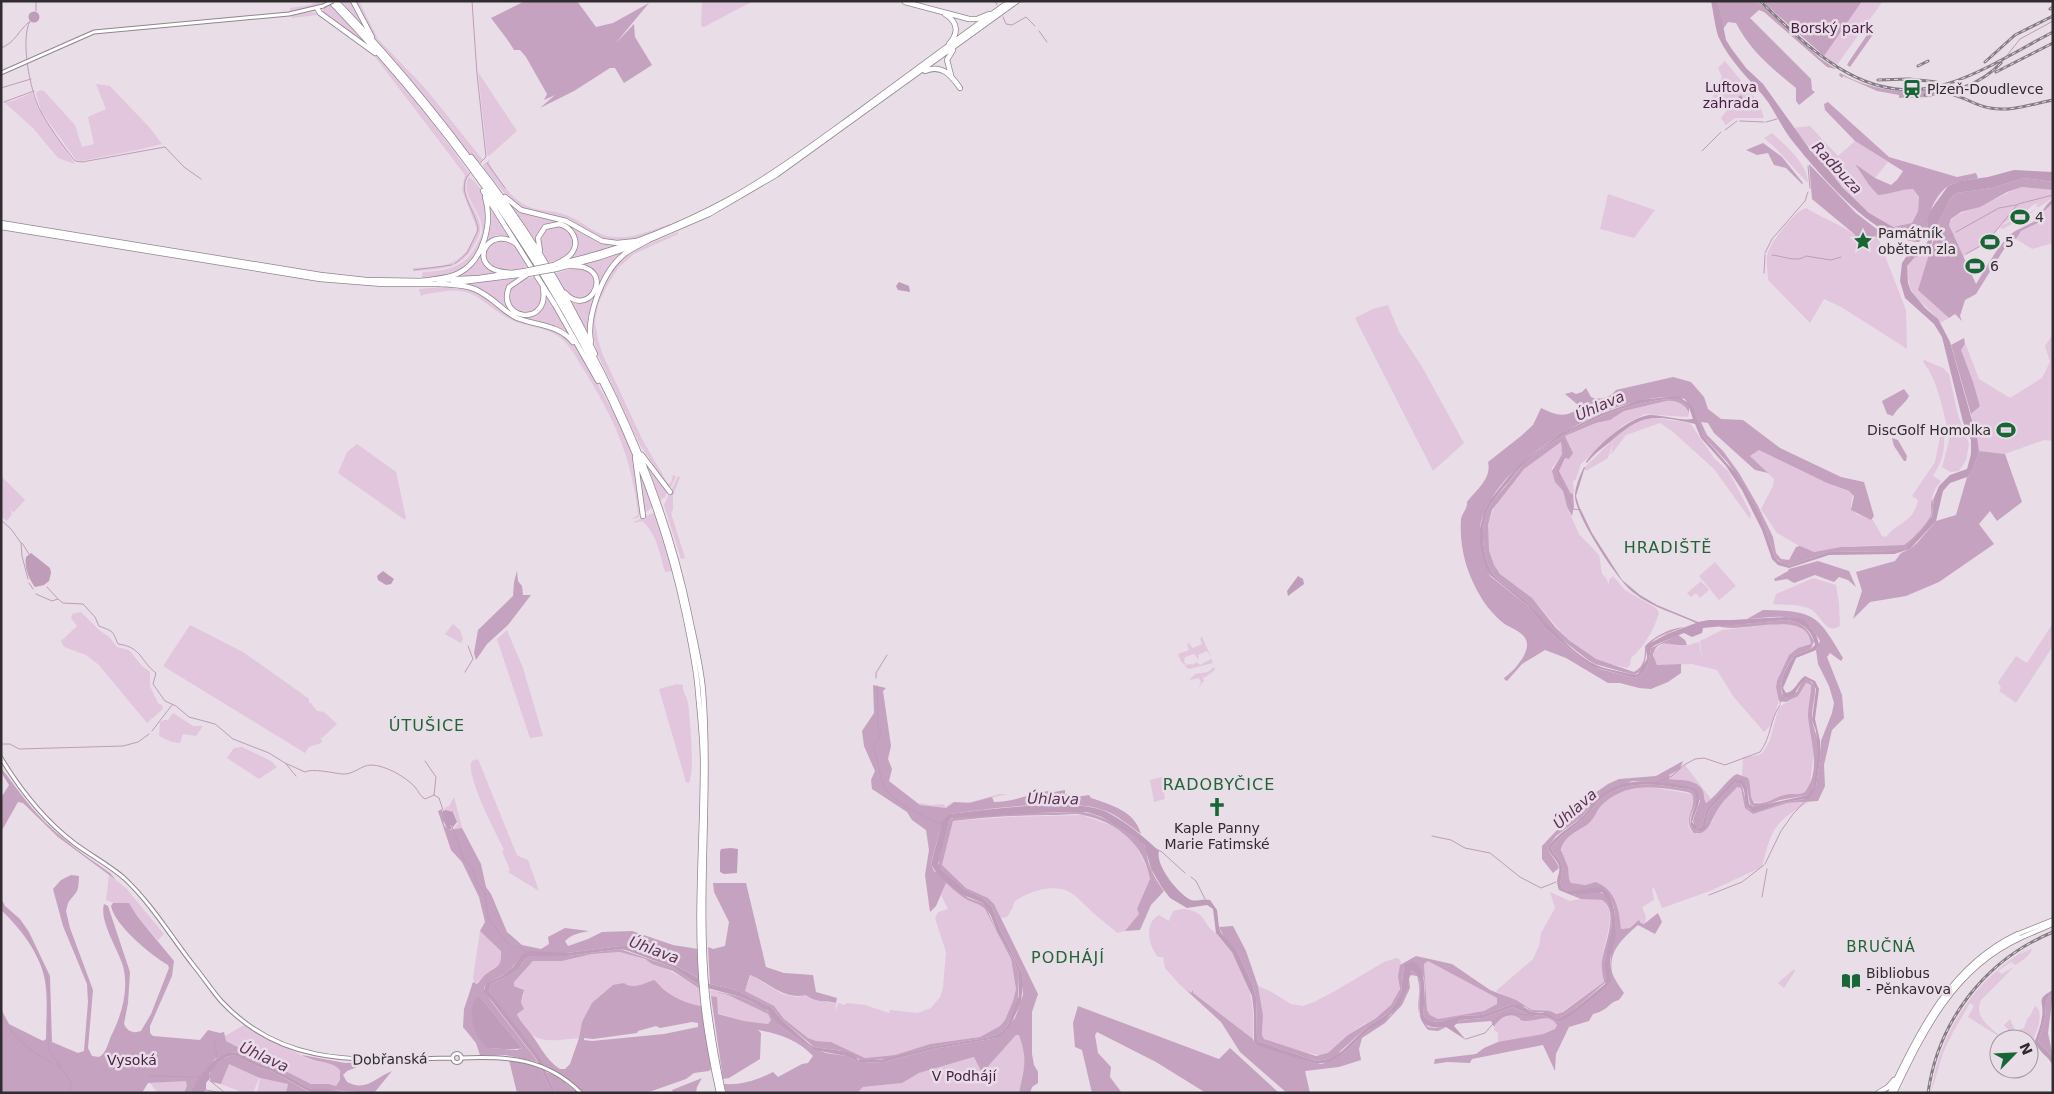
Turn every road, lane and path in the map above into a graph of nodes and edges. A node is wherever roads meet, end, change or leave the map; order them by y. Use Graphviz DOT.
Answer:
graph roads {
  1 [pos="333,1"];
  2 [pos="353,1"];
  3 [pos="1010,1"];
  4 [pos="1017,1"];
  5 [pos="905,2"];
  6 [pos="1004,6"];
  7 [pos="317,8"];
  8 [pos="942,12"];
  9 [pos="965,39"];
  10 [pos="377,45"];
  11 [pos="940,53"];
  12 [pos="383,58"];
  13 [pos="1,73"];
  14 [pos="913,77"];
  15 [pos="952,77"];
  16 [pos="960,88"];
  17 [pos="476,171"];
  18 [pos="479,184"];
  19 [pos="497,189"];
  20 [pos="1,225"];
  21 [pos="638,241"];
  22 [pos="647,241"];
  23 [pos="520,250"];
  24 [pos="542,260"];
  25 [pos="566,266"];
  26 [pos="555,267"];
  27 [pos="511,273"];
  28 [pos="527,273"];
  29 [pos="540,282"];
  30 [pos="421,283"];
  31 [pos="441,284"];
  32 [pos="560,289"];
  33 [pos="595,354"];
  34 [pos="590,367"];
  35 [pos="604,378"];
  36 [pos="618,415"];
  37 [pos="636,452"];
  38 [pos="670,492"];
  39 [pos="642,516"];
  40 [pos="1,758"];
  41 [pos="2053,920"];
  42 [pos="2053,924"];
  43 [pos="2019,936"];
  44 [pos="1946,995"];
  45 [pos="1900,1073"];
  46 [pos="722,1092"];
  47 [pos="581,1093"];
  48 [pos="1878,1093"];
  49 [pos="1890,1093"];
  50 [pos="1894,1093"];
  1 -- 7 [label="main road, bridge"];
  1 -- 10 [label="highway"];
  1 -- 12 [label="highway"];
  2 -- 10 [label="highway"];
  3 -- 6 [label="highway"];
  4 -- 9 [label="highway"];
  5 -- 8 [label="highway"];
  6 -- 8 [label="highway"];
  6 -- 11 [label="highway"];
  7 -- 12 [label="highway"];
  7 -- 13 [label="main road"];
  8 -- 11 [label="highway"];
  9 -- 14 [label="highway"];
  9 -- 15 [label="highway"];
  10 -- 17 [label="highway"];
  11 -- 21 [label="highway"];
  12 -- 17 [label="highway"];
  14 -- 15 [label="highway"];
  14 -- 22 [label="highway"];
  15 -- 16 [label="highway"];
  17 -- 18 [label="highway"];
  17 -- 19 [label="highway"];
  17 -- 35 [label="highway"];
  17 -- 36 [label="highway"];
  18 -- 23 [label="highway"];
  18 -- 30 [label="highway"];
  19 -- 21 [label="highway"];
  19 -- 24 [label="highway"];
  20 -- 30 [label="highway"];
  21 -- 26 [label="highway"];
  22 -- 25 [label="highway"];
  22 -- 33 [label="highway"];
  23 -- 27 [label="highway"];
  23 -- 29 [label="highway"];
  24 -- 26 [label="highway"];
  24 -- 32 [label="highway"];
  25 -- 26 [label="highway"];
  25 -- 32 [label="highway"];
  26 -- 28 [label="highway, bridge"];
  27 -- 28 [label="highway"];
  27 -- 30 [label="highway"];
  28 -- 29 [label="highway"];
  28 -- 31 [label="highway"];
  29 -- 34 [label="highway"];
  30 -- 31 [label="highway"];
  31 -- 34 [label="highway"];
  32 -- 33 [label="highway"];
  33 -- 35 [label="highway"];
  34 -- 36 [label="highway"];
  35 -- 37 [label="highway"];
  36 -- 37 [label="highway"];
  37 -- 38 [label="highway"];
  37 -- 39 [label="highway"];
  37 -- 46 [label="highway"];
  40 -- 47 [label="main road, Dobřanská"];
  41 -- 43 [label="main road"];
  42 -- 43 [label="main road"];
  43 -- 44 [label="highway"];
  44 -- 45 [label="highway"];
  44 -- 50 [label="highway"];
  45 -- 48 [label="highway"];
  45 -- 49 [label="highway"];
}
